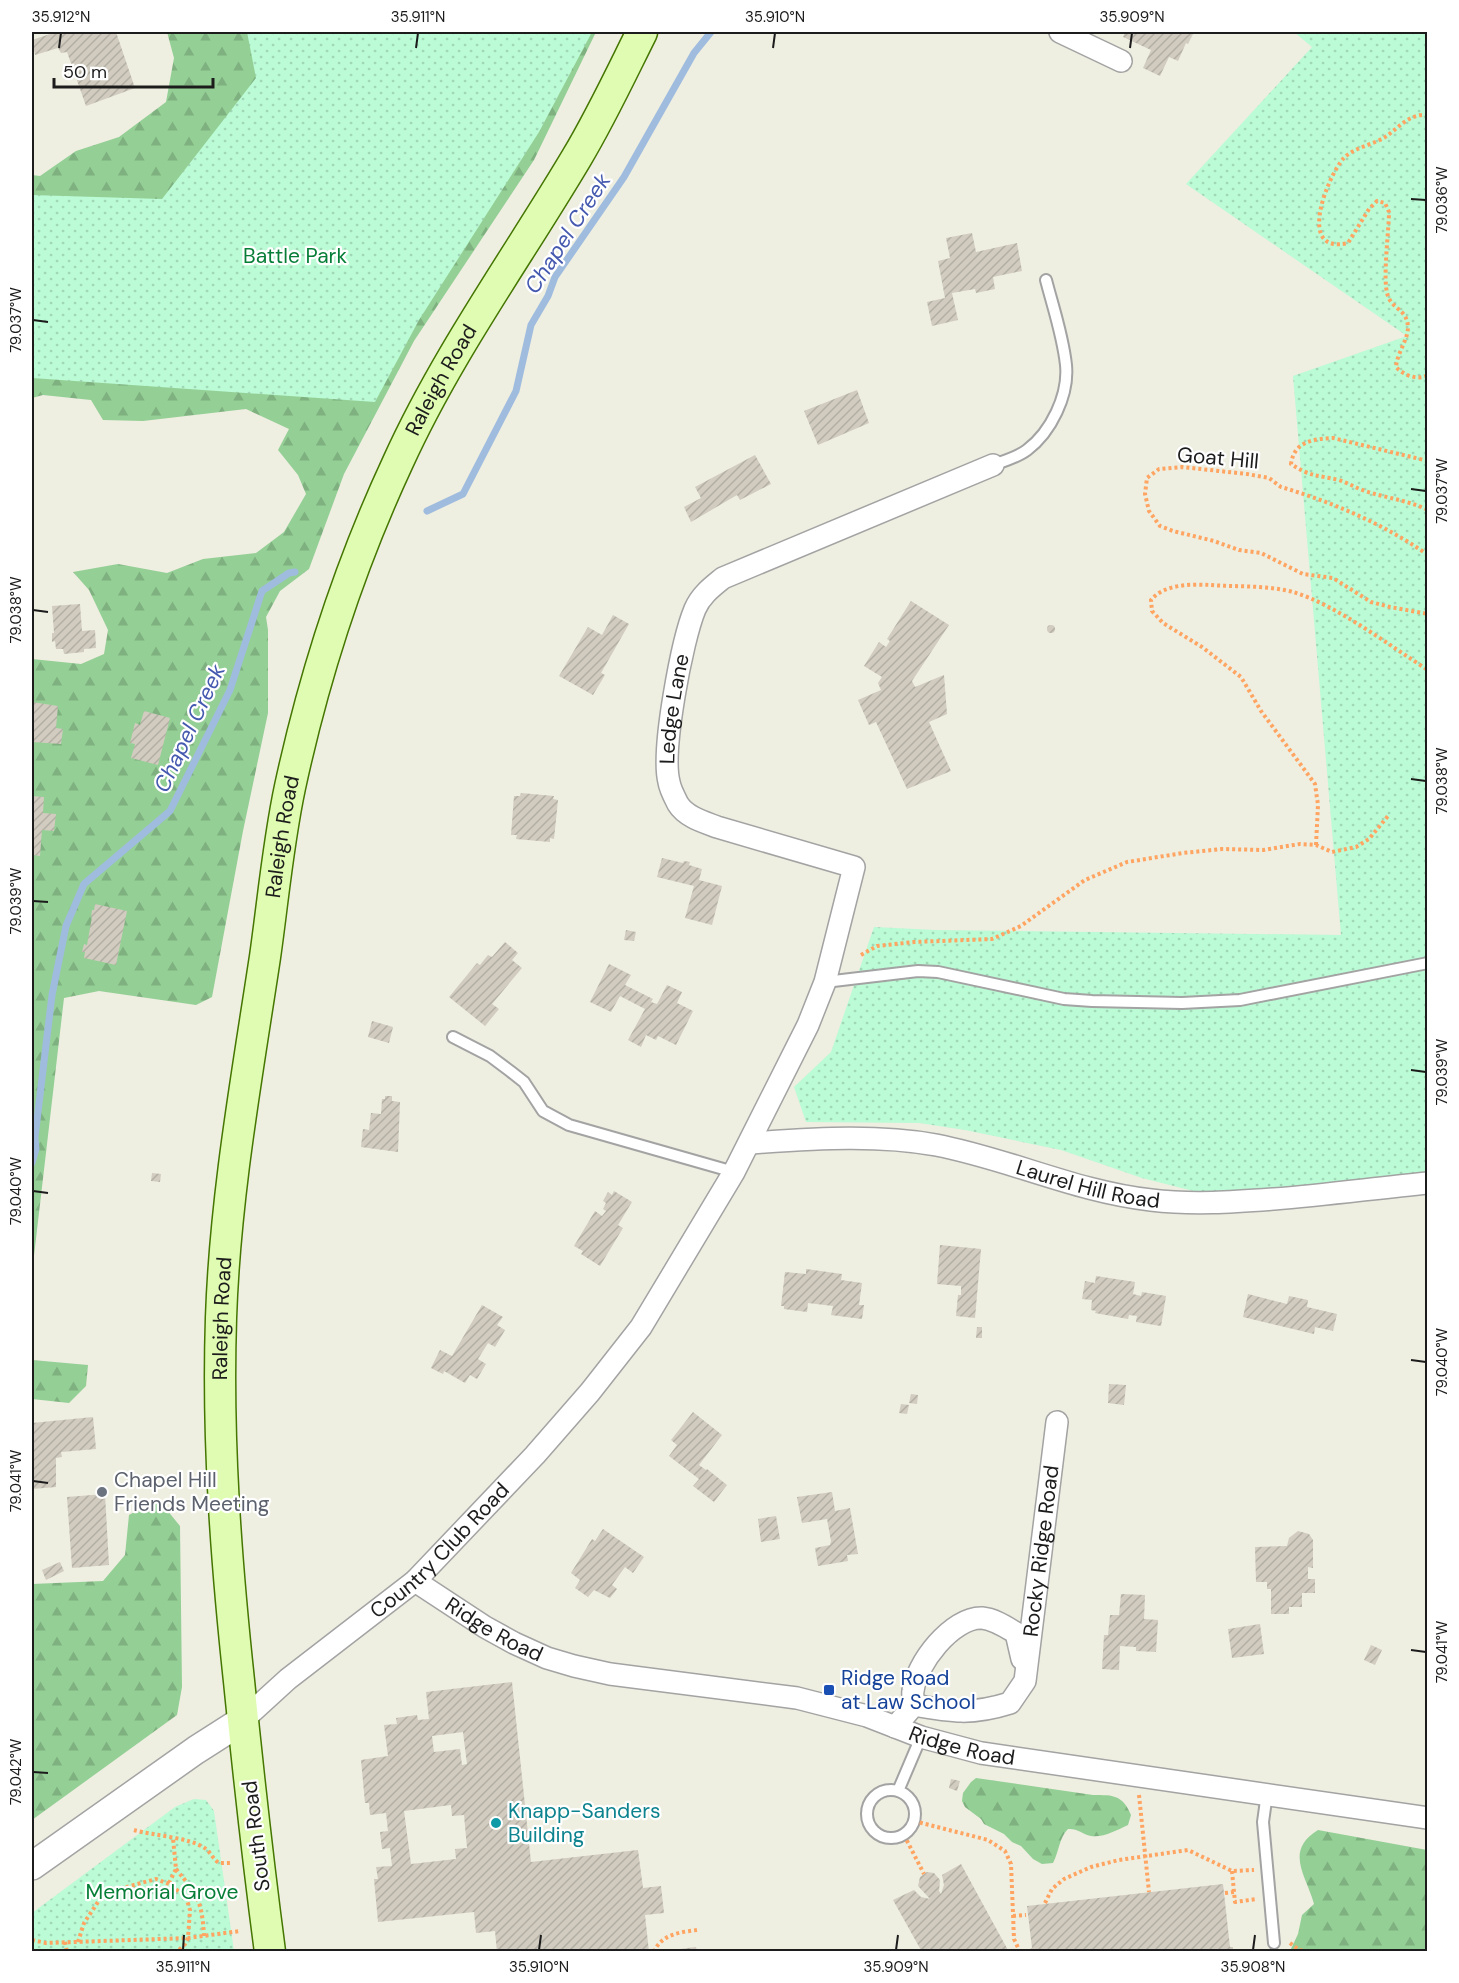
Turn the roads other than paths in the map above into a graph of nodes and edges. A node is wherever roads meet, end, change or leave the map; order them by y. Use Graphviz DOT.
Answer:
graph roads {
  1 [pos="642,32"];
  2 [pos="1060,32"];
  3 [pos="1121,61"];
  4 [pos="1046,280"];
  5 [pos="993,465"];
  6 [pos="1428,963"];
  7 [pos="825,982"];
  8 [pos="453,1037"];
  9 [pos="750,1143"];
  10 [pos="734,1172"];
  11 [pos="1428,1183"];
  12 [pos="1056,1422"];
  13 [pos="415,1581"];
  14 [pos="1025,1681"];
  15 [pos="914,1705"];
  16 [pos="243,1720"];
  17 [pos="895,1727"];
  18 [pos="921,1737"];
  19 [pos="898,1791"];
  20 [pos="1267,1793"];
  21 [pos="1428,1818"];
  22 [pos="32,1866"];
  23 [pos="1274,1942"];
  24 [pos="270,1952"];
  1 -- 16 [label="main road, Raleigh Road"];
  2 -- 3 [label="street"];
  4 -- 5 [label="lane"];
  5 -- 7 [label="street, Ledge Lane"];
  6 -- 7 [label="lane"];
  7 -- 9 [label="street, Ledge Lane"];
  8 -- 10 [label="lane"];
  9 -- 10 [label="street, Country Club Road"];
  9 -- 11 [label="street, Laurel Hill Road"];
  10 -- 13 [label="street, Country Club Road"];
  12 -- 14 [label="street, Rocky Ridge Road"];
  13 -- 16 [label="street, Country Club Road"];
  13 -- 17 [label="street, Ridge Road"];
  14 -- 15 [label="street"];
  14 -- 15 [label="street, Rocky Ridge Road"];
  15 -- 17 [label="street"];
  16 -- 22 [label="street, Country Club Road"];
  16 -- 24 [label="main road, South Road"];
  17 -- 18 [label="street, Ridge Road"];
  18 -- 19 [label="lane"];
  18 -- 20 [label="street, Ridge Road"];
  19 -- 19 [label="lane"];
  20 -- 21 [label="street, Ridge Road"];
  20 -- 23 [label="lane"];
}
